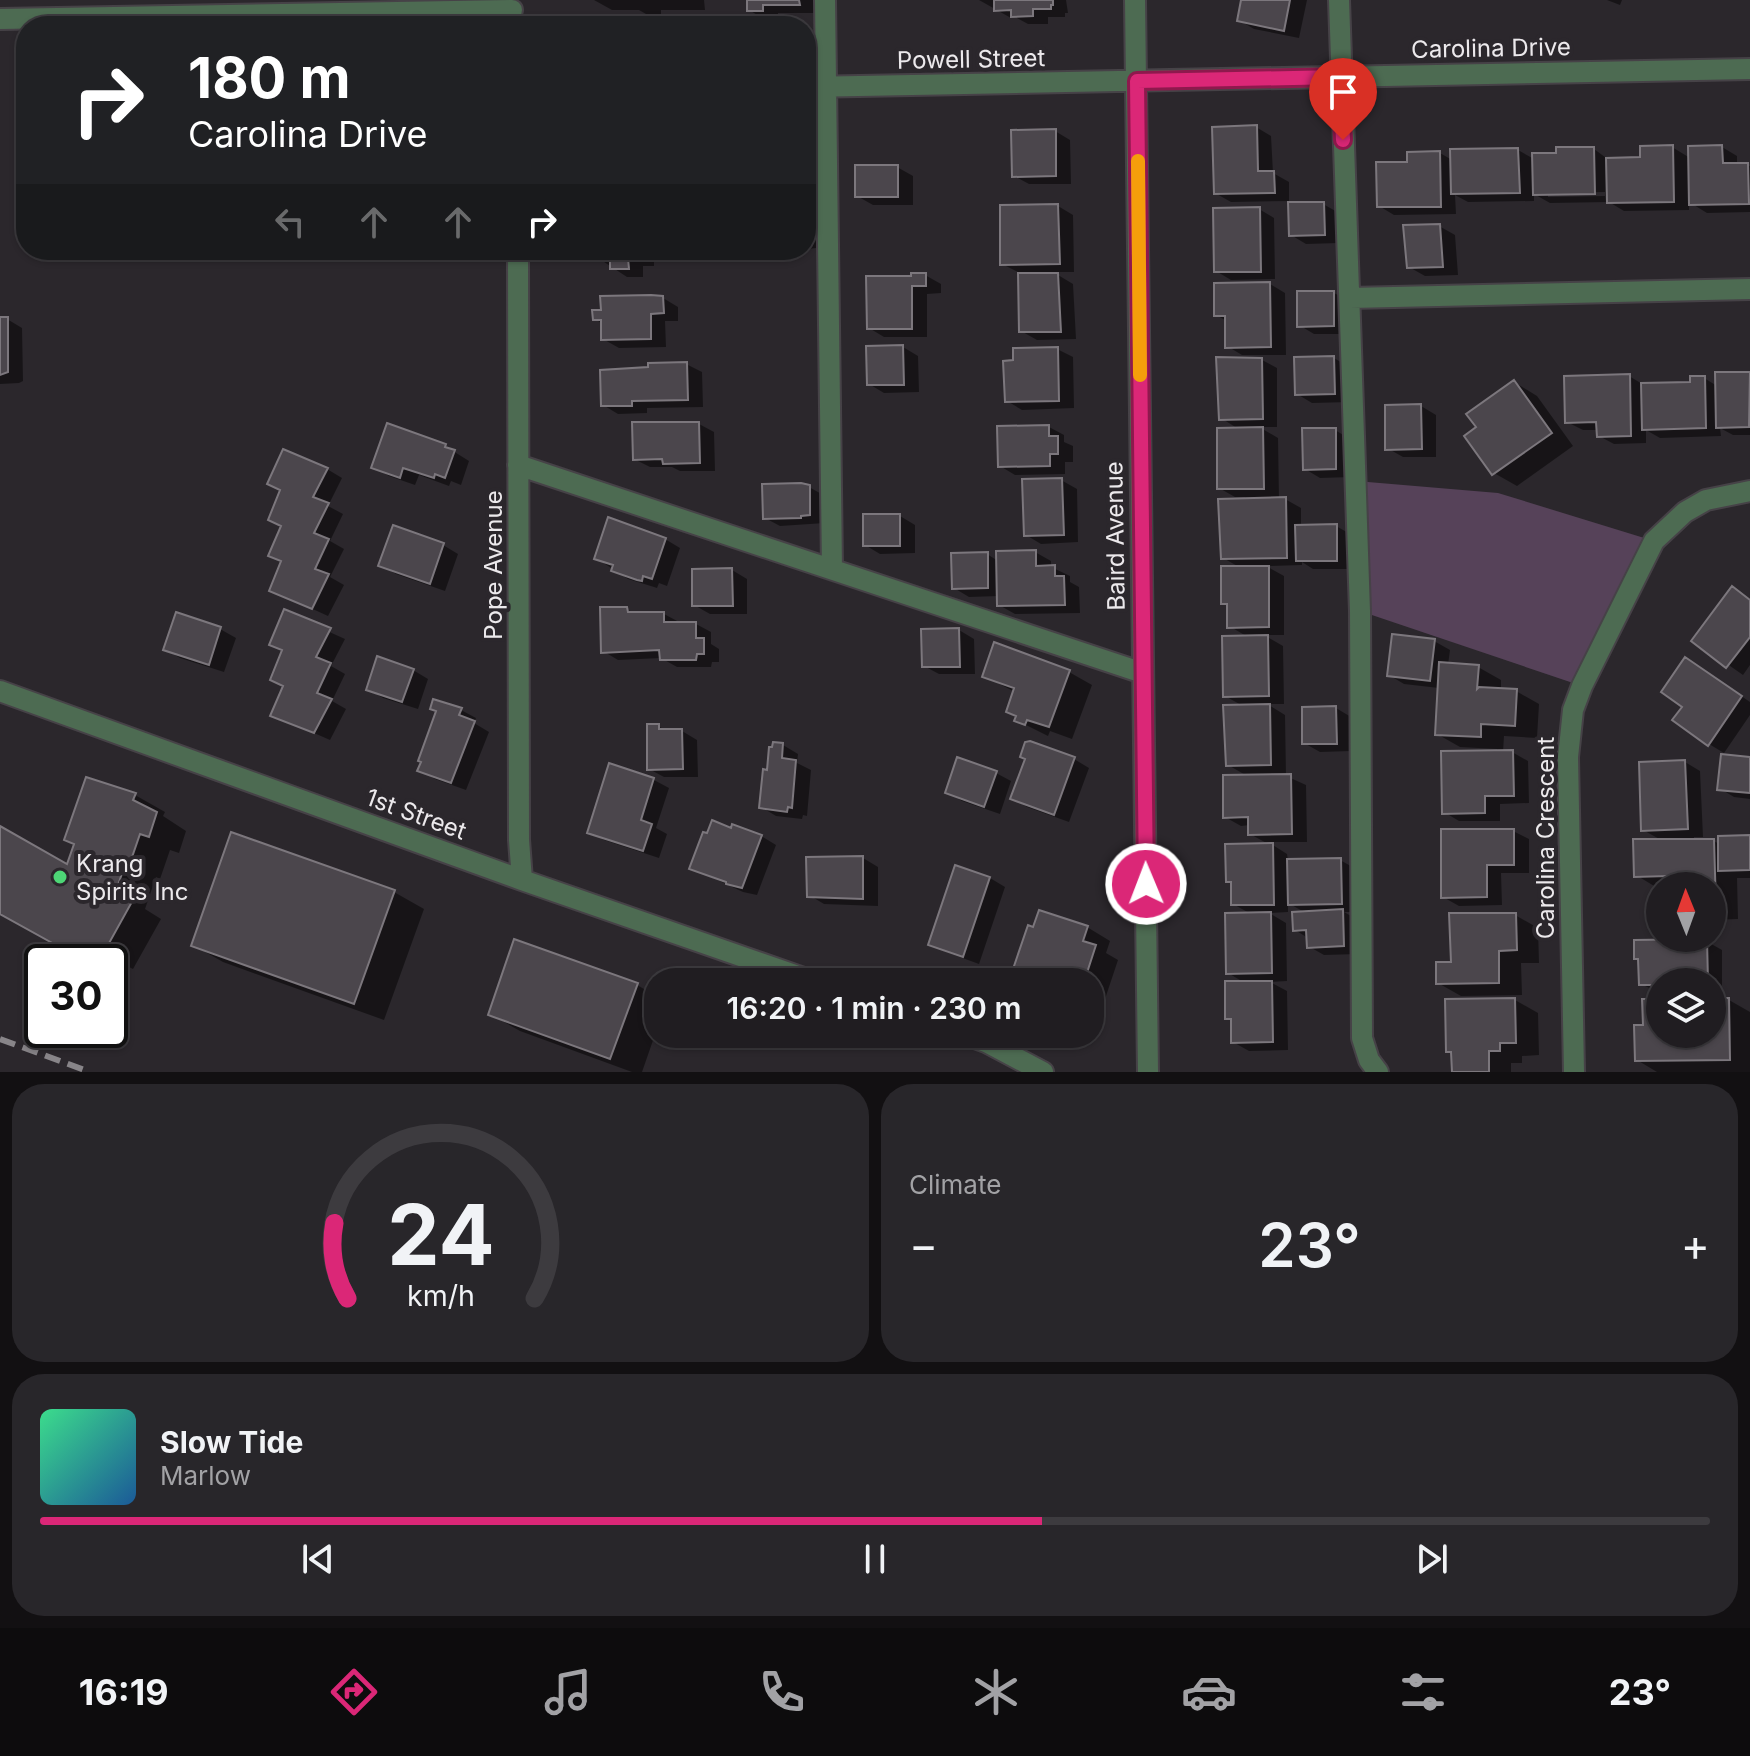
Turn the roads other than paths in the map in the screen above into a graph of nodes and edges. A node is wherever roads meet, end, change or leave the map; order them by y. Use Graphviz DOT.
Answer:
graph roads {
  1 [pos="825,0"];
  2 [pos="1135,0"];
  3 [pos="1339,0"];
  4 [pos="513,12"];
  5 [pos="220,16"];
  6 [pos="1750,69"];
  7 [pos="1340,77"];
  8 [pos="1137,81"];
  9 [pos="816,87"];
  10 [pos="518,260"];
  11 [pos="1750,289"];
  12 [pos="1350,298"];
  13 [pos="518,465"];
  14 [pos="1750,491"];
  15 [pos="832,569"];
  16 [pos="1143,673"];
  17 [pos="0,691"];
  18 [pos="522,880"];
  19 [pos="775,968"];
  20 [pos="997,1048"];
  21 [pos="1043,1072"];
  22 [pos="1148,1072"];
  23 [pos="1378,1072"];
  24 [pos="1574,1072"];
  1 -- 9 [label="street"];
  2 -- 8 [label="street, Baird Avenue"];
  3 -- 7 [label="street"];
  4 -- 5 [label="street"];
  6 -- 7 [label="street, Carolina Drive"];
  7 -- 8 [label="street, Carolina Drive"];
  7 -- 12 [label="street"];
  8 -- 9 [label="street, Powell Street"];
  8 -- 16 [label="street, Baird Avenue"];
  9 -- 15 [label="street"];
  10 -- 13 [label="street, Pope Avenue"];
  11 -- 12 [label="street"];
  12 -- 23 [label="street"];
  13 -- 15 [label="street"];
  13 -- 18 [label="street, Pope Avenue"];
  14 -- 24 [label="street, Carolina Crescent"];
  15 -- 16 [label="street"];
  16 -- 22 [label="street, Baird Avenue"];
  17 -- 18 [label="street, 1st Street"];
  18 -- 19 [label="street, 1st Street"];
  20 -- 21 [label="street"];
}
